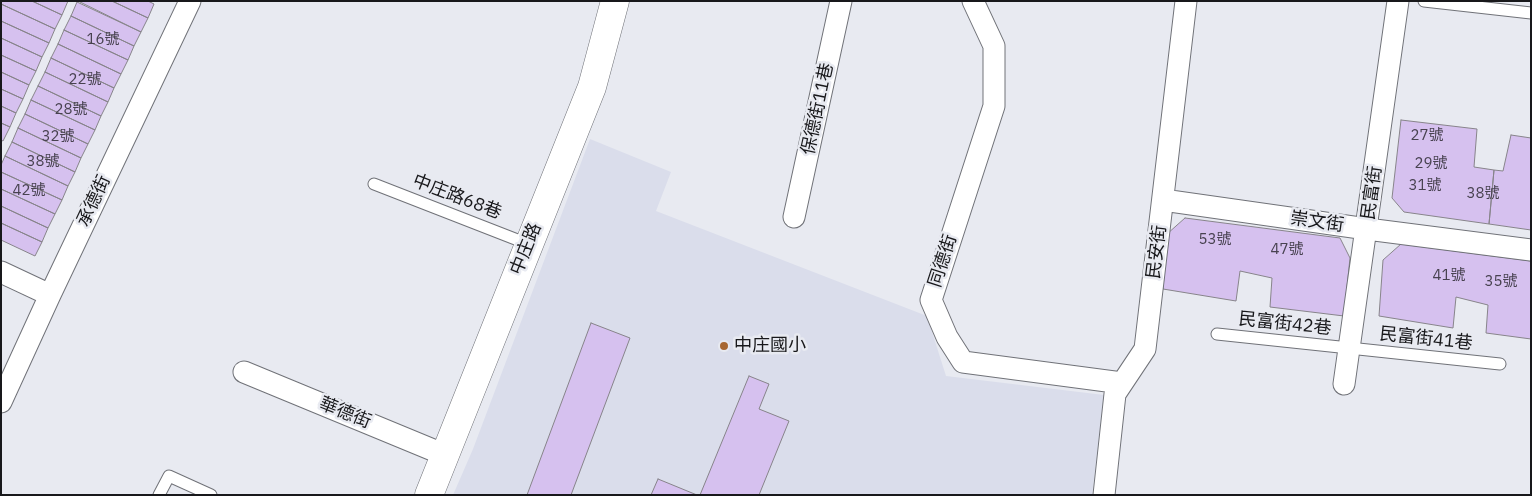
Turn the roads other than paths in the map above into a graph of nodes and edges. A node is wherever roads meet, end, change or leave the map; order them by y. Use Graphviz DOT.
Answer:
graph roads {
  1 [pos="190,1"];
  2 [pos="615,1"];
  3 [pos="841,1"];
  4 [pos="973,1"];
  5 [pos="1186,1"];
  6 [pos="1398,1"];
  7 [pos="1424,1"];
  8 [pos="1531,13"];
  9 [pos="374,184"];
  10 [pos="1163,200"];
  11 [pos="794,218"];
  12 [pos="1367,229"];
  13 [pos="528,244"];
  14 [pos="1531,250"];
  15 [pos="1,272"];
  16 [pos="50,295"];
  17 [pos="1217,334"];
  18 [pos="1349,348"];
  19 [pos="1500,364"];
  20 [pos="244,372"];
  21 [pos="1122,384"];
  22 [pos="1344,384"];
  23 [pos="1,402"];
  24 [pos="445,455"];
  25 [pos="159,495"];
  26 [pos="211,495"];
  27 [pos="430,495"];
  28 [pos="1104,495"];
  1 -- 16 [label="street, 承德街"];
  2 -- 13 [label="street, 中庄路"];
  3 -- 11 [label="street, 保德街11巷"];
  4 -- 21 [label="street, 同德街"];
  5 -- 10 [label="street, 民安街"];
  6 -- 12 [label="street, 民富街"];
  7 -- 8 [label="lane"];
  9 -- 13 [label="lane, 中庄路68巷"];
  10 -- 12 [label="street, 崇文街"];
  10 -- 21 [label="street, 民安街"];
  12 -- 14 [label="street, 崇文街"];
  12 -- 18 [label="street, 民富街"];
  13 -- 24 [label="street, 中庄路"];
  15 -- 16 [label="street"];
  16 -- 23 [label="street, 承德街"];
  17 -- 18 [label="lane, 民富街42巷"];
  18 -- 19 [label="lane, 民富街41巷"];
  18 -- 22 [label="street, 民富街"];
  20 -- 24 [label="street, 華德街"];
  21 -- 28 [label="street, 民安街"];
  24 -- 27 [label="street, 中庄路"];
  25 -- 26 [label="lane"];
}
